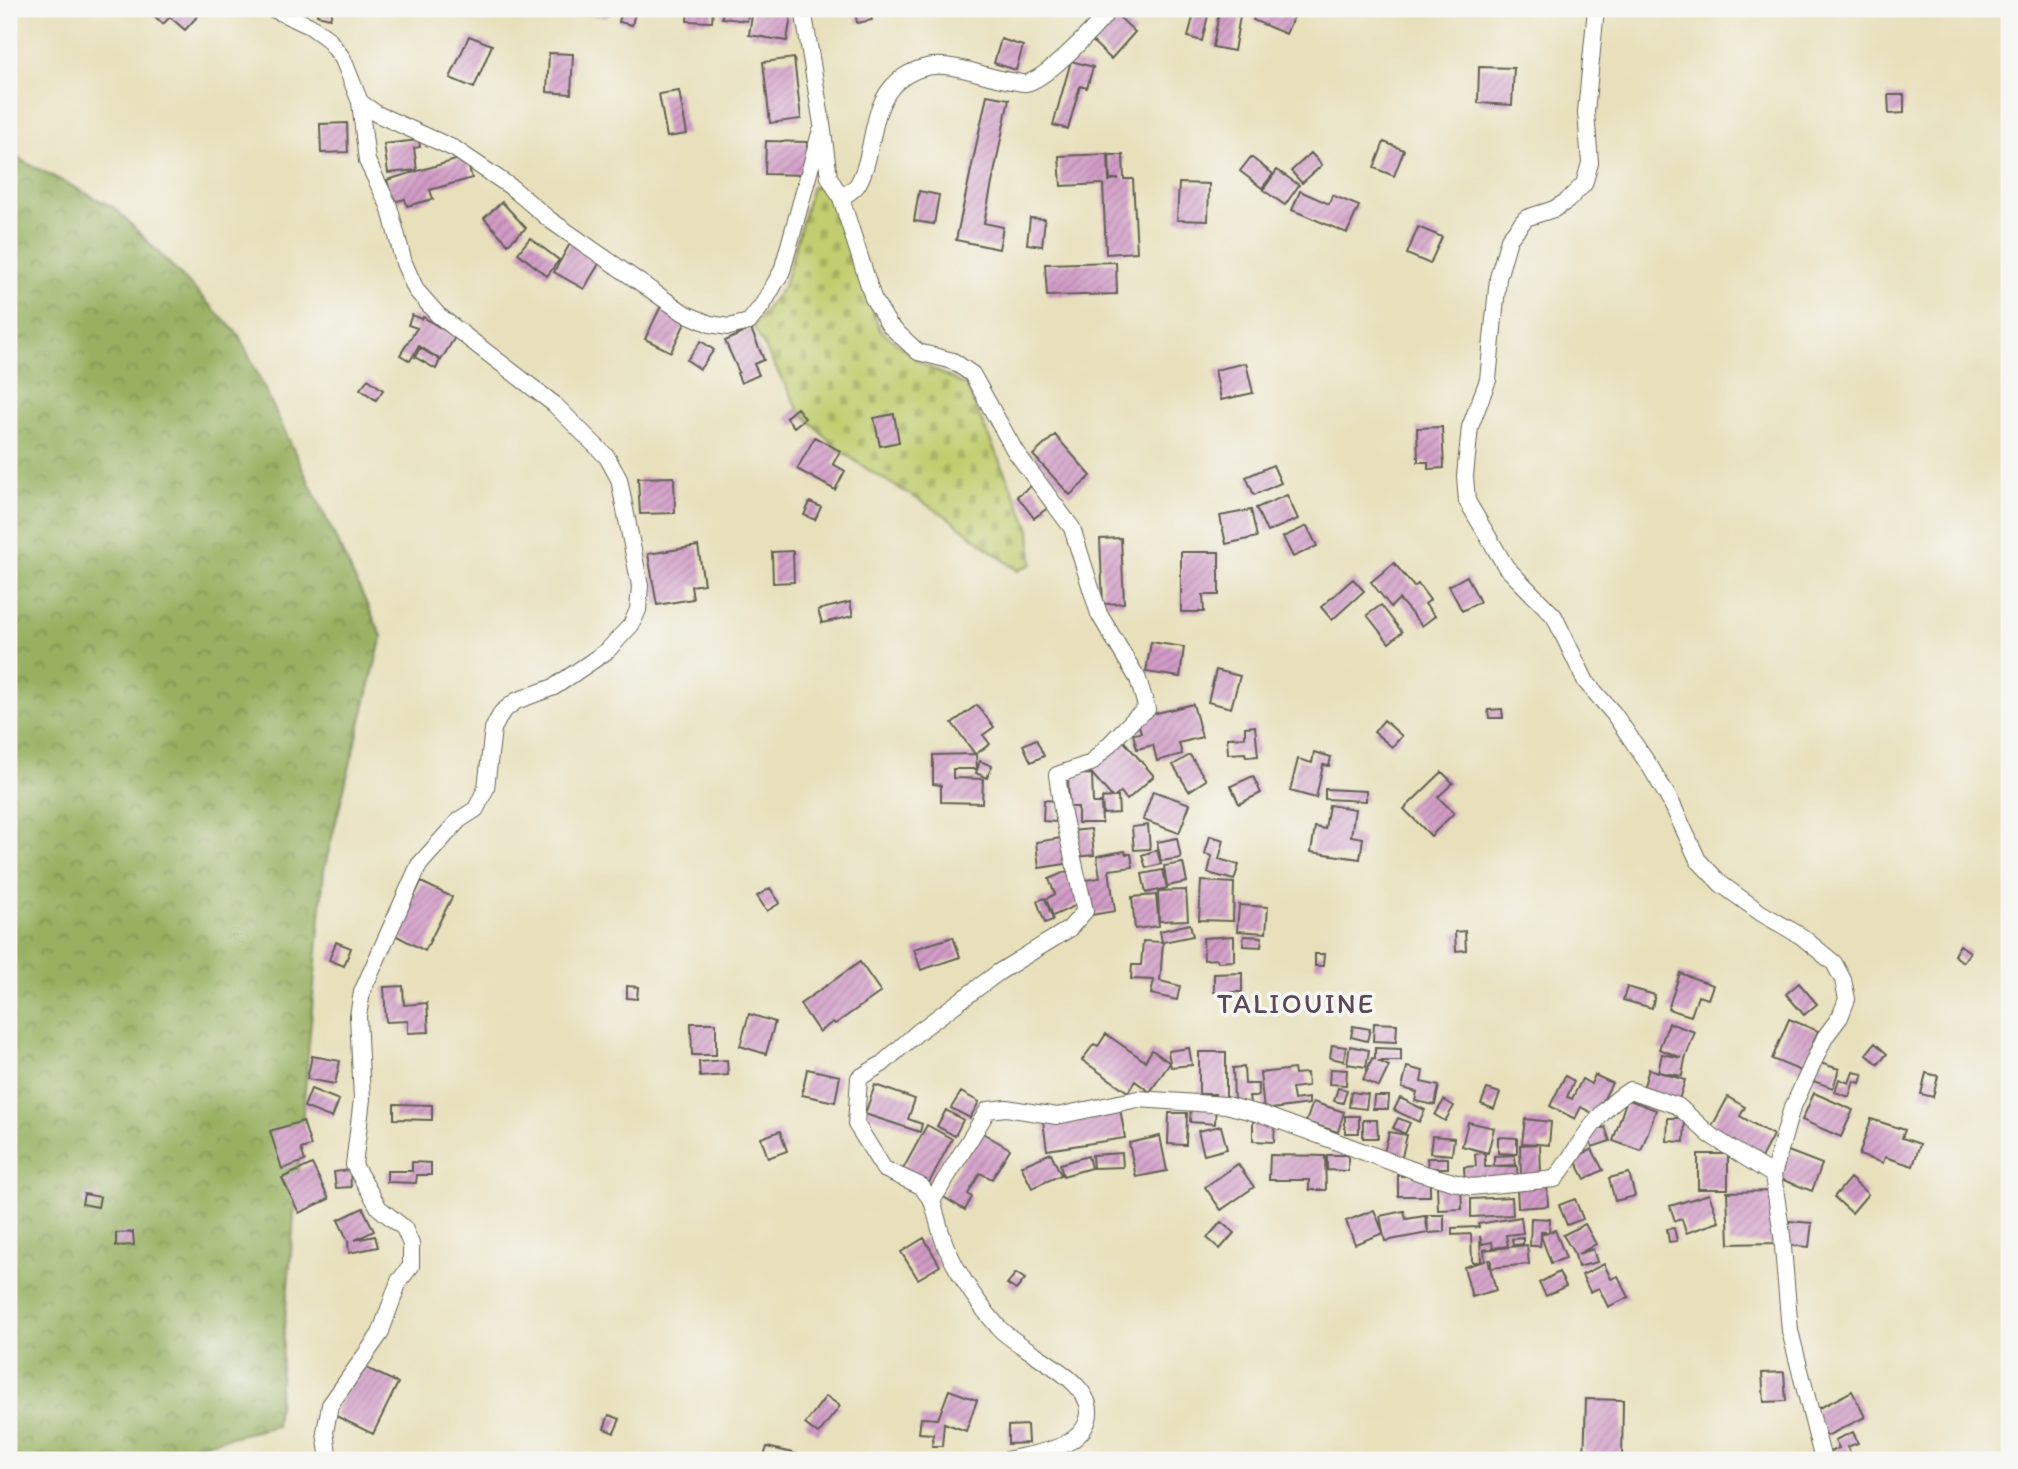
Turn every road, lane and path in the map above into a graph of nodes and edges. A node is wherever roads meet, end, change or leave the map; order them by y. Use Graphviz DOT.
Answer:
graph roads {
  1 [pos="273,9"];
  2 [pos="803,9"];
  3 [pos="1110,9"];
  4 [pos="1596,9"];
  5 [pos="360,102"];
  6 [pos="822,124"];
  7 [pos="841,198"];
  8 [pos="1773,1175"];
  9 [pos="932,1201"];
  10 [pos="330,1460"];
  11 [pos="1007,1460"];
  12 [pos="1823,1460"];
  1 -- 5 [label="street"];
  2 -- 6 [label="street"];
  3 -- 7 [label="street"];
  4 -- 8 [label="street"];
  5 -- 6 [label="street"];
  5 -- 10 [label="street"];
  6 -- 7 [label="street"];
  7 -- 9 [label="street"];
  8 -- 9 [label="street"];
  8 -- 12 [label="street"];
  9 -- 11 [label="street"];
}
